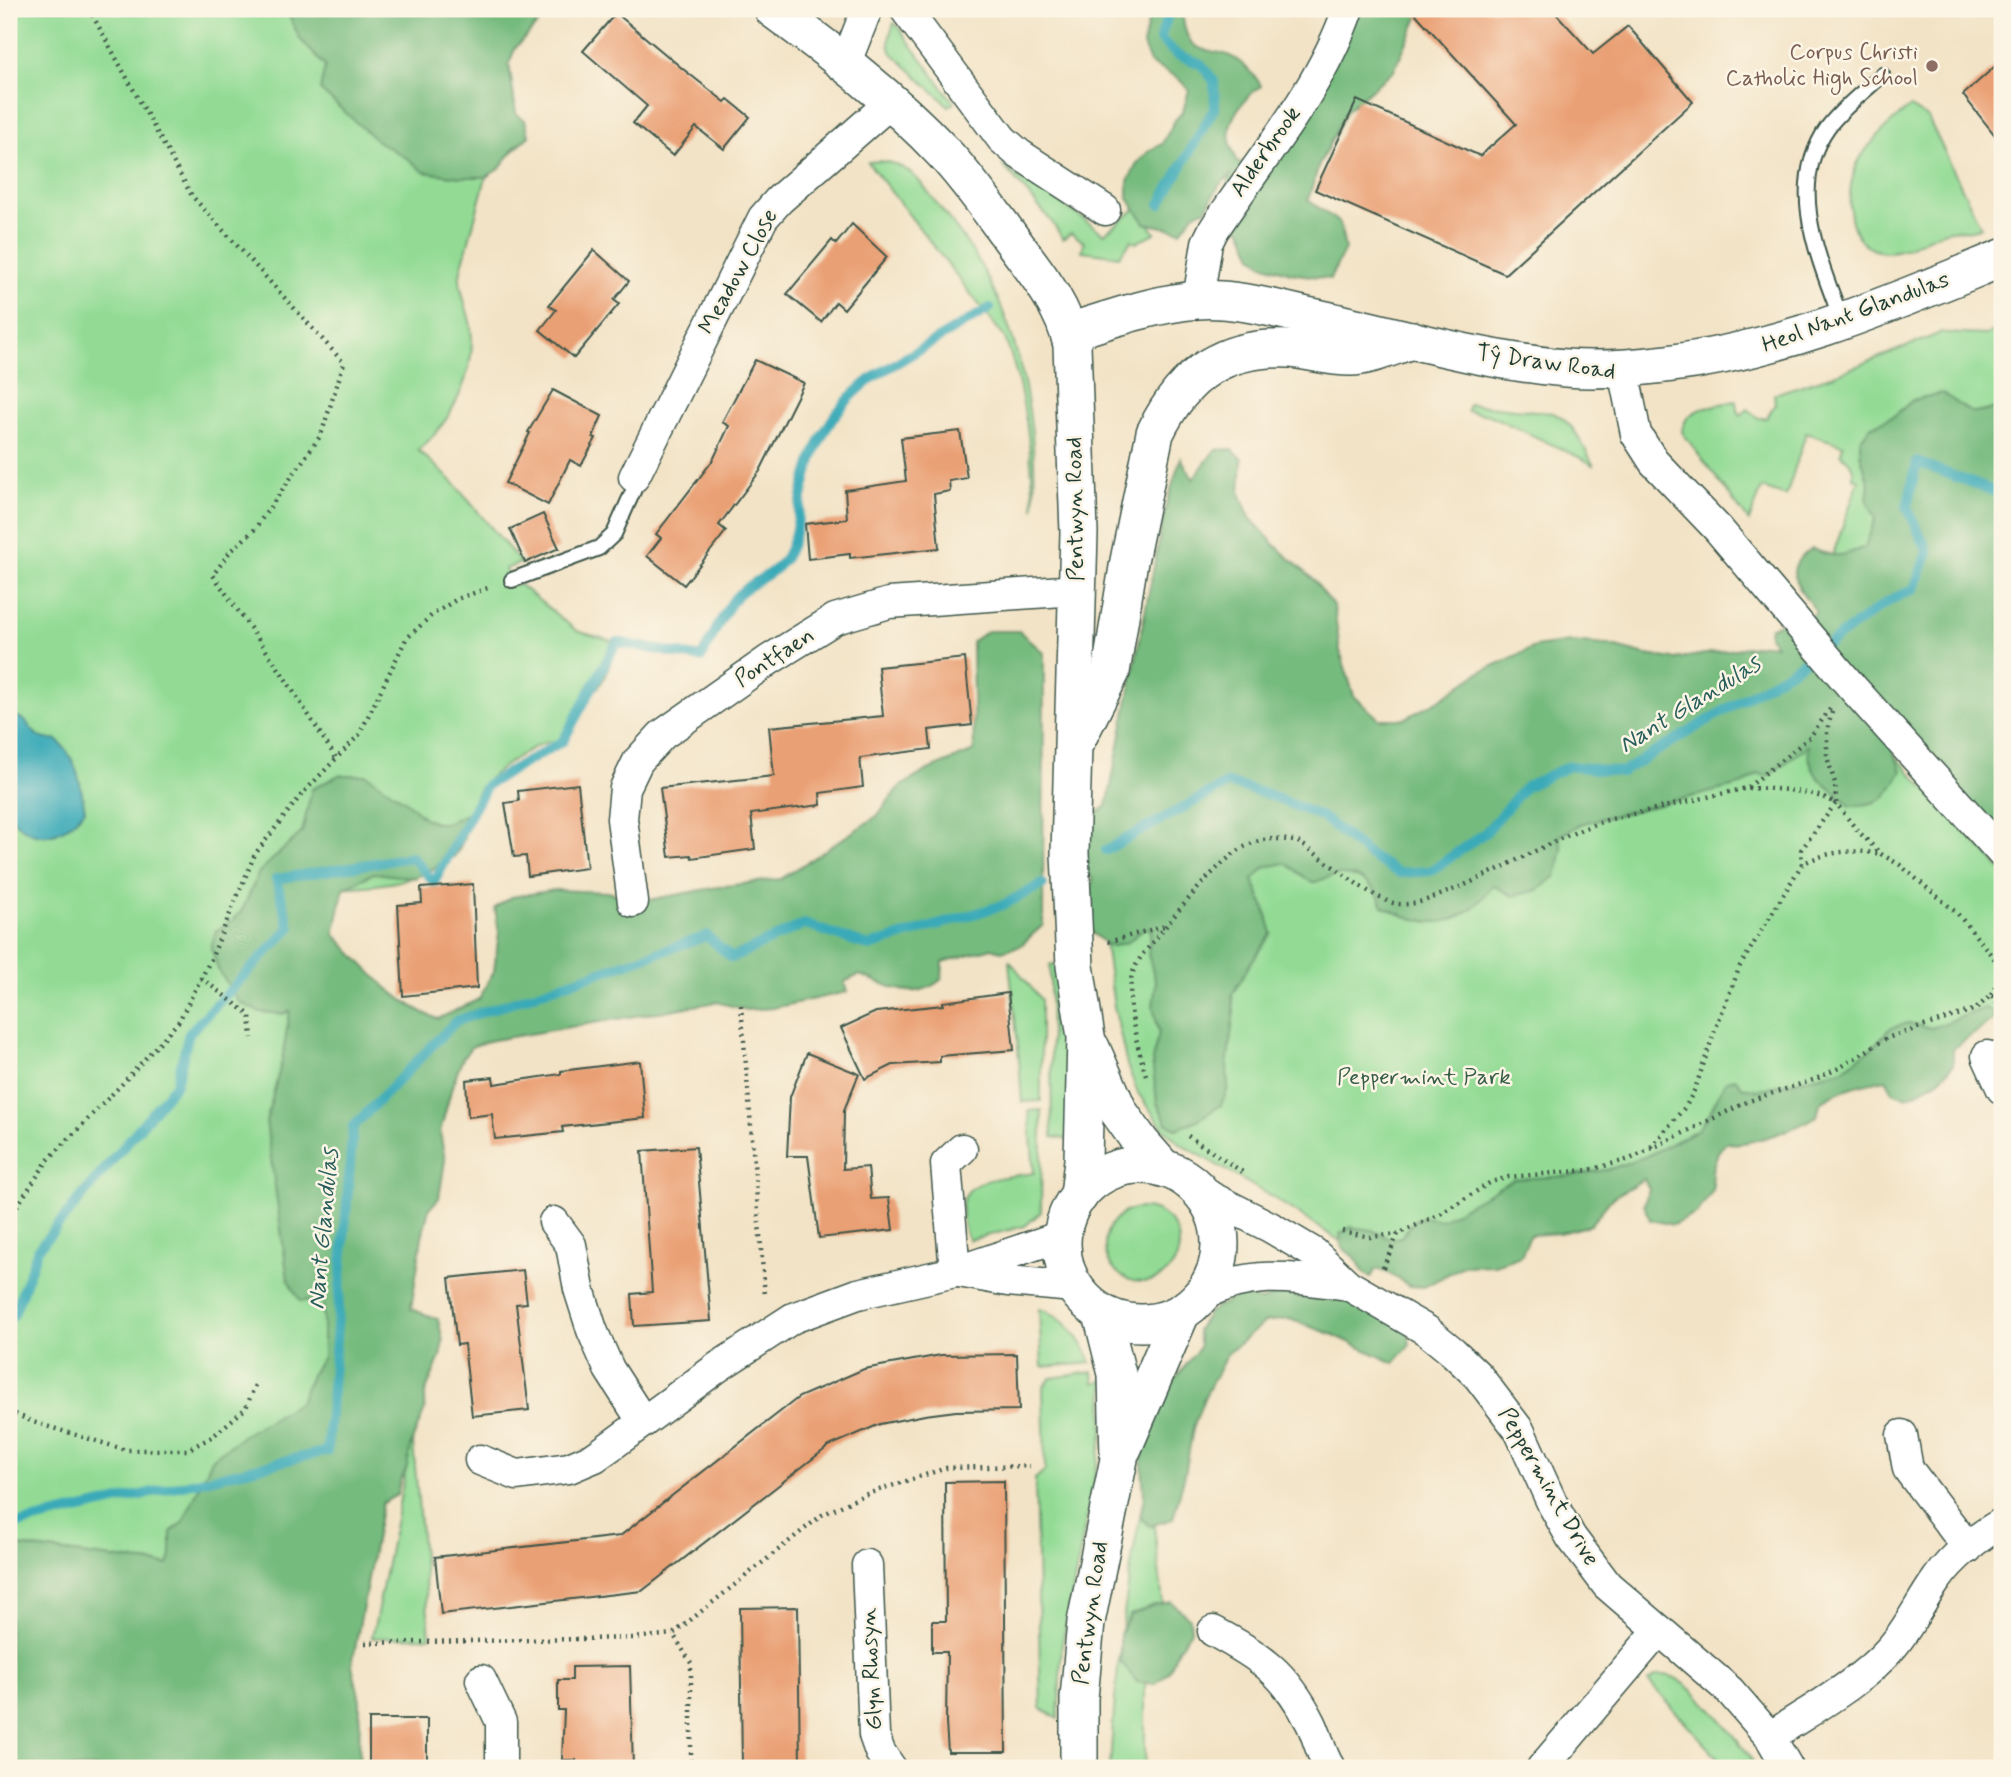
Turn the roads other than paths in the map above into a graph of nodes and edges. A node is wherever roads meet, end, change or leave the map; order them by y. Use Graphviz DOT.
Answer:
graph roads {
  1 [pos="773,9"];
  2 [pos="867,9"];
  3 [pos="905,9"];
  4 [pos="1348,9"];
  5 [pos="846,62"];
  6 [pos="1882,75"];
  7 [pos="891,102"];
  8 [pos="1105,210"];
  9 [pos="2002,258"];
  10 [pos="1198,300"];
  11 [pos="1843,322"];
  12 [pos="1069,332"];
  13 [pos="1413,339"];
  14 [pos="1623,370"];
  15 [pos="634,477"];
  16 [pos="512,580"];
  17 [pos="1078,590"];
  18 [pos="1073,748"];
  19 [pos="2002,853"];
  20 [pos="633,902"];
  21 [pos="1086,1037"];
  22 [pos="1987,1056"];
  23 [pos="2002,1089"];
  24 [pos="962,1149"];
  25 [pos="1163,1168"];
  26 [pos="1201,1192"];
  27 [pos="1079,1196"];
  28 [pos="554,1222"];
  29 [pos="1061,1236"];
  30 [pos="956,1272"];
  31 [pos="1073,1287"];
  32 [pos="1359,1291"];
  33 [pos="1192,1304"];
  34 [pos="1102,1314"];
  35 [pos="643,1422"];
  36 [pos="1902,1435"];
  37 [pos="1119,1459"];
  38 [pos="480,1460"];
  39 [pos="2002,1523"];
  40 [pos="1968,1548"];
  41 [pos="867,1565"];
  42 [pos="1658,1630"];
  43 [pos="1213,1631"];
  44 [pos="481,1680"];
  45 [pos="1770,1737"];
  46 [pos="501,1768"];
  47 [pos="891,1768"];
  48 [pos="1079,1768"];
  49 [pos="1330,1768"];
  50 [pos="1542,1768"];
  51 [pos="1788,1768"];
  1 -- 5 [label="street, Pentwyn Road"];
  2 -- 5 [label="street"];
  3 -- 8 [label="street"];
  4 -- 10 [label="street, Alderbrook"];
  5 -- 7 [label="street, Pentwyn Road"];
  6 -- 11 [label="lane"];
  7 -- 12 [label="street, Pentwyn Road"];
  7 -- 15 [label="street, Meadow Close"];
  9 -- 11 [label="street, Heol Nant Glandulas"];
  10 -- 12 [label="street, Tŷ Draw Road"];
  10 -- 13 [label="street, Tŷ Draw Road"];
  11 -- 14 [label="street, Heol Nant Glandulas"];
  12 -- 17 [label="street, Pentwyn Road"];
  13 -- 14 [label="street, Tŷ Draw Road"];
  13 -- 18 [label="street"];
  14 -- 19 [label="street, Tŷ Draw Road"];
  15 -- 16 [label="lane"];
  17 -- 18 [label="street, Pentwyn Road"];
  17 -- 20 [label="street, Pontfaen"];
  18 -- 21 [label="street, Pentwyn Road"];
  21 -- 25 [label="street, Pentwyn Road"];
  21 -- 27 [label="street, Pentwyn Road"];
  22 -- 23 [label="street"];
  24 -- 30 [label="street"];
  25 -- 26 [label="street"];
  25 -- 27 [label="street"];
  26 -- 32 [label="street, Peppermint Drive"];
  26 -- 33 [label="street"];
  27 -- 29 [label="street"];
  28 -- 35 [label="street"];
  29 -- 30 [label="street"];
  29 -- 31 [label="street"];
  30 -- 31 [label="street"];
  30 -- 35 [label="street"];
  31 -- 34 [label="street"];
  32 -- 33 [label="street, Peppermint Drive"];
  32 -- 42 [label="street, Peppermint Drive"];
  33 -- 34 [label="street"];
  33 -- 37 [label="street, Pentwyn Road"];
  34 -- 37 [label="street, Pentwyn Road"];
  35 -- 38 [label="street"];
  36 -- 40 [label="street"];
  37 -- 48 [label="street, Pentwyn Road"];
  39 -- 40 [label="street"];
  40 -- 45 [label="street"];
  41 -- 47 [label="street, Glyn Rhosyn"];
  42 -- 45 [label="street, Peppermint Drive"];
  42 -- 50 [label="street"];
  43 -- 49 [label="street"];
  44 -- 46 [label="street"];
  45 -- 51 [label="street, Peppermint Drive"];
}
